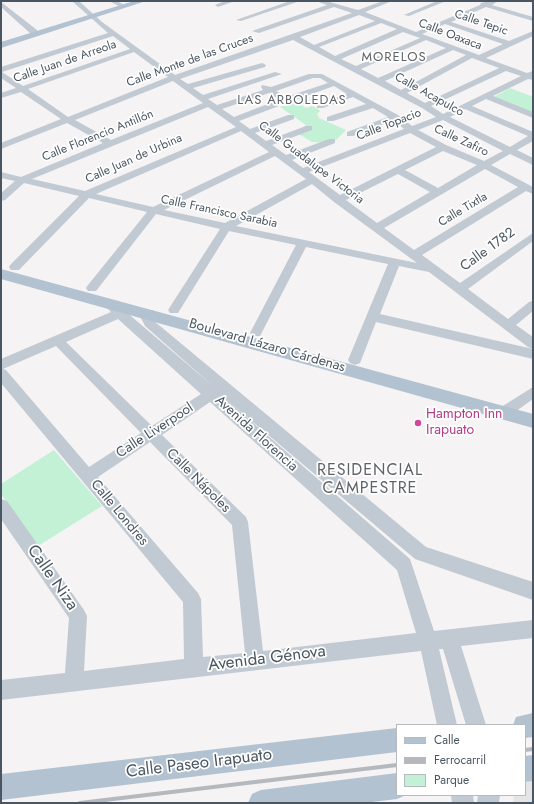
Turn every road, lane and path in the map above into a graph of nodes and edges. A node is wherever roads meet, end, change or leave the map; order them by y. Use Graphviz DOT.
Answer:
graph roads {
  1 [pos="75,1"];
  2 [pos="112,1"];
  3 [pos="134,1"];
  4 [pos="142,1"];
  5 [pos="232,1"];
  6 [pos="269,1"];
  7 [pos="298,1"];
  8 [pos="319,1"];
  9 [pos="347,1"];
  10 [pos="389,1"];
  11 [pos="443,1"];
  12 [pos="475,1"];
  13 [pos="494,1"];
  14 [pos="1,4"];
  15 [pos="486,4"];
  16 [pos="121,5"];
  17 [pos="218,5"];
  18 [pos="334,5"];
  19 [pos="281,6"];
  20 [pos="423,9"];
  21 [pos="360,13"];
  22 [pos="407,15"];
  23 [pos="94,17"];
  24 [pos="533,19"];
  25 [pos="239,20"];
  26 [pos="75,21"];
  27 [pos="381,21"];
  28 [pos="449,21"];
  29 [pos="404,29"];
  30 [pos="256,31"];
  31 [pos="34,32"];
  32 [pos="114,33"];
  33 [pos="533,33"];
  34 [pos="416,34"];
  35 [pos="294,37"];
  36 [pos="426,38"];
  37 [pos="1,42"];
  38 [pos="510,44"];
  39 [pos="1,45"];
  40 [pos="314,47"];
  41 [pos="452,48"];
  42 [pos="136,49"];
  43 [pos="475,56"];
  44 [pos="336,58"];
  45 [pos="221,62"];
  46 [pos="262,65"];
  47 [pos="505,68"];
  48 [pos="356,69"];
  49 [pos="1,70"];
  50 [pos="238,72"];
  51 [pos="1,74"];
  52 [pos="278,74"];
  53 [pos="531,75"];
  54 [pos="174,78"];
  55 [pos="254,81"];
  56 [pos="379,81"];
  57 [pos="336,84"];
  58 [pos="187,87"];
  59 [pos="24,88"];
  60 [pos="269,90"];
  61 [pos="402,93"];
  62 [pos="354,94"];
  63 [pos="1,96"];
  64 [pos="486,96"];
  65 [pos="295,97"];
  66 [pos="284,99"];
  67 [pos="209,103"];
  68 [pos="276,104"];
  69 [pos="373,105"];
  70 [pos="320,106"];
  71 [pos="425,106"];
  72 [pos="465,106"];
  73 [pos="533,115"];
  74 [pos="291,117"];
  75 [pos="395,117"];
  76 [pos="443,117"];
  77 [pos="66,119"];
  78 [pos="232,120"];
  79 [pos="330,120"];
  80 [pos="309,128"];
  81 [pos="410,129"];
  82 [pos="246,130"];
  83 [pos="350,134"];
  84 [pos="1,136"];
  85 [pos="533,136"];
  86 [pos="5,144"];
  87 [pos="111,144"];
  88 [pos="265,144"];
  89 [pos="443,147"];
  90 [pos="356,150"];
  91 [pos="510,150"];
  92 [pos="276,152"];
  93 [pos="285,159"];
  94 [pos="533,162"];
  95 [pos="484,165"];
  96 [pos="397,169"];
  97 [pos="301,172"];
  98 [pos="1,174"];
  99 [pos="22,180"];
  100 [pos="312,180"];
  101 [pos="529,189"];
  102 [pos="437,192"];
  103 [pos="87,194"];
  104 [pos="1,198"];
  105 [pos="338,200"];
  106 [pos="153,211"];
  107 [pos="226,227"];
  108 [pos="376,228"];
  109 [pos="533,236"];
  110 [pos="304,243"];
  111 [pos="414,255"];
  112 [pos="395,261"];
  113 [pos="8,265"];
  114 [pos="434,270"];
  115 [pos="1,274"];
  116 [pos="92,288"];
  117 [pos="460,289"];
  118 [pos="107,302"];
  119 [pos="533,305"];
  120 [pos="174,310"];
  121 [pos="120,313"];
  122 [pos="149,314"];
  123 [pos="372,317"];
  124 [pos="508,325"];
  125 [pos="256,333"];
  126 [pos="57,340"];
  127 [pos="533,344"];
  128 [pos="533,354"];
  129 [pos="355,360"];
  130 [pos="1,365"];
  131 [pos="1,374"];
  132 [pos="217,391"];
  133 [pos="533,392"];
  134 [pos="509,408"];
  135 [pos="533,409"];
  136 [pos="533,421"];
  137 [pos="151,433"];
  138 [pos="88,476"];
  139 [pos="1,506"];
  140 [pos="421,553"];
  141 [pos="404,565"];
  142 [pos="533,590"];
  143 [pos="533,629"];
  144 [pos="449,638"];
  145 [pos="428,641"];
  146 [pos="255,662"];
  147 [pos="194,668"];
  148 [pos="74,682"];
  149 [pos="1,690"];
  150 [pos="447,724"];
  151 [pos="476,724"];
  152 [pos="396,740"];
  153 [pos="396,786"];
  154 [pos="1,787"];
  155 [pos="261,803"];
  1 -- 23 [label="street, Calle Guadalupe Victoria"];
  2 -- 16 [label="street"];
  3 -- 16 [label="main road"];
  4 -- 23 [label="main road"];
  5 -- 17 [label="street"];
  6 -- 19 [label="street"];
  7 -- 19 [label="street"];
  8 -- 18 [label="street, Calle Oaxaca"];
  9 -- 18 [label="street"];
  10 -- 21 [label="street, Calle Monte de las Cruces"];
  11 -- 20 [label="street"];
  12 -- 15 [label="street"];
  13 -- 15 [label="street"];
  14 -- 31 [label="street"];
  15 -- 24 [label="street"];
  15 -- 28 [label="street"];
  16 -- 23 [label="main road"];
  18 -- 21 [label="street, Calle Oaxaca"];
  18 -- 30 [label="street"];
  19 -- 25 [label="street"];
  20 -- 22 [label="street"];
  20 -- 28 [label="street, Calle Tepic"];
  21 -- 27 [label="street, Calle Oaxaca"];
  21 -- 35 [label="street, Calle Monte de las Cruces"];
  23 -- 26 [label="main road"];
  23 -- 26 [label="main road"];
  23 -- 32 [label="street, Calle Guadalupe Victoria"];
  26 -- 31 [label="main road"];
  26 -- 39 [label="main road"];
  27 -- 29 [label="street, Calle Oaxaca"];
  27 -- 40 [label="street"];
  28 -- 34 [label="street"];
  28 -- 38 [label="street, Calle Tepic"];
  29 -- 34 [label="street, Calle Oaxaca"];
  29 -- 44 [label="street"];
  31 -- 37 [label="main road"];
  32 -- 42 [label="street, Calle Guadalupe Victoria"];
  32 -- 49 [label="street"];
  33 -- 38 [label="street"];
  34 -- 36 [label="street, Calle Oaxaca"];
  35 -- 40 [label="street, Calle Acapulco"];
  35 -- 45 [label="street, Calle Monte de las Cruces"];
  36 -- 41 [label="street, Calle Oaxaca"];
  36 -- 48 [label="street"];
  38 -- 43 [label="street"];
  40 -- 44 [label="street, Calle Acapulco"];
  41 -- 43 [label="street, Calle Oaxaca"];
  41 -- 56 [label="street"];
  42 -- 54 [label="street, Calle Guadalupe Victoria"];
  42 -- 59 [label="street, Calle Juan de Arreola"];
  43 -- 47 [label="street, Calle Oaxaca"];
  43 -- 61 [label="street"];
  44 -- 48 [label="street, Calle Acapulco"];
  45 -- 50 [label="street"];
  45 -- 54 [label="street, Calle Monte de las Cruces"];
  46 -- 50 [label="street"];
  47 -- 53 [label="street, Calle Oaxaca"];
  47 -- 71 [label="street"];
  48 -- 56 [label="street, Calle Acapulco"];
  50 -- 55 [label="street"];
  50 -- 58 [label="street"];
  51 -- 59 [label="street"];
  52 -- 55 [label="street"];
  53 -- 64 [label="street, Calle Topacio"];
  54 -- 58 [label="street, Calle Guadalupe Victoria"];
  54 -- 77 [label="street, Calle Monte de las Cruces"];
  55 -- 60 [label="street"];
  55 -- 67 [label="street"];
  56 -- 61 [label="street, Calle Acapulco"];
  57 -- 60 [label="street, Calle Zafiro"];
  57 -- 62 [label="street, Calle Zafiro"];
  57 -- 65 [label="street"];
  58 -- 67 [label="street, Calle Guadalupe Victoria"];
  59 -- 63 [label="street, Calle Juan de Arreola"];
  59 -- 77 [label="street"];
  60 -- 66 [label="street"];
  60 -- 67 [label="street"];
  61 -- 71 [label="street, Calle Acapulco"];
  62 -- 69 [label="street, Calle Zafiro"];
  62 -- 70 [label="street"];
  64 -- 72 [label="street, Calle Topacio"];
  64 -- 73 [label="street"];
  67 -- 78 [label="street, Calle Guadalupe Victoria"];
  67 -- 87 [label="street, Calle Florencio Antillón"];
  68 -- 78 [label="street"];
  69 -- 75 [label="street, Calle Zafiro"];
  69 -- 79 [label="street"];
  71 -- 76 [label="street, Calle Acapulco"];
  72 -- 76 [label="street, Calle Topacio"];
  72 -- 85 [label="street"];
  74 -- 82 [label="street, Calle Juan de Urbina"];
  75 -- 81 [label="street, Calle Zafiro"];
  75 -- 83 [label="street"];
  76 -- 81 [label="street, Calle Topacio"];
  76 -- 91 [label="street, Calle Acapulco"];
  77 -- 86 [label="street, Calle Monte de las Cruces"];
  77 -- 87 [label="street"];
  78 -- 82 [label="street, Calle Guadalupe Victoria"];
  80 -- 88 [label="street"];
  81 -- 89 [label="street, Calle Zafiro"];
  81 -- 90 [label="street, Calle Topacio"];
  82 -- 88 [label="street, Calle Guadalupe Victoria"];
  82 -- 103 [label="street, Calle Juan de Urbina"];
  84 -- 86 [label="street"];
  85 -- 91 [label="street"];
  87 -- 99 [label="street, Calle Florencio Antillón"];
  88 -- 92 [label="street, Calle Guadalupe Victoria"];
  89 -- 95 [label="street, Calle Zafiro"];
  89 -- 96 [label="street"];
  90 -- 93 [label="street"];
  90 -- 97 [label="street, Calle Topacio"];
  91 -- 94 [label="street, Calle Acapulco"];
  91 -- 95 [label="street"];
  92 -- 93 [label="street, Calle Guadalupe Victoria"];
  92 -- 106 [label="street"];
  93 -- 97 [label="street, Calle Guadalupe Victoria"];
  95 -- 101 [label="street, Calle Zafiro"];
  95 -- 102 [label="street"];
  96 -- 102 [label="street"];
  96 -- 105 [label="street"];
  97 -- 100 [label="street, Calle Guadalupe Victoria"];
  98 -- 99 [label="street, Calle Francisco Sarabia"];
  99 -- 103 [label="street, Calle Francisco Sarabia"];
  99 -- 104 [label="street, Calle Florencio Antillón"];
  100 -- 105 [label="street, Calle Guadalupe Victoria"];
  100 -- 107 [label="street"];
  101 -- 111 [label="street, Calle Tixtla"];
  102 -- 108 [label="street"];
  103 -- 106 [label="street, Calle Francisco Sarabia"];
  103 -- 113 [label="street, Calle Juan de Urbina"];
  105 -- 108 [label="street, Calle Guadalupe Victoria"];
  106 -- 107 [label="street, Calle Francisco Sarabia"];
  106 -- 116 [label="street"];
  107 -- 110 [label="street, Calle Francisco Sarabia"];
  107 -- 120 [label="street"];
  108 -- 111 [label="street, Calle Guadalupe Victoria"];
  109 -- 117 [label="street, Calle 1782"];
  110 -- 112 [label="street, Calle Francisco Sarabia"];
  110 -- 125 [label="street"];
  111 -- 114 [label="street, Calle Guadalupe Victoria"];
  112 -- 114 [label="street, Calle Francisco Sarabia"];
  112 -- 123 [label="street"];
  113 -- 116 [label="main road, Boulevard Lázaro Cárdenas"];
  114 -- 117 [label="street, Calle Guadalupe Victoria"];
  115 -- 118 [label="main road, Boulevard Lázaro Cárdenas"];
  116 -- 120 [label="main road, Boulevard Lázaro Cárdenas"];
  117 -- 124 [label="street, Calle Guadalupe Victoria"];
  118 -- 121 [label="street, Avenida Florencia"];
  118 -- 122 [label="main road, Boulevard Lázaro Cárdenas"];
  119 -- 124 [label="street"];
  120 -- 125 [label="main road, Boulevard Lázaro Cárdenas"];
  121 -- 126 [label="street"];
  121 -- 132 [label="street, Avenida Florencia"];
  122 -- 132 [label="street, Avenida Florencia"];
  122 -- 134 [label="main road, Boulevard Lázaro Cárdenas"];
  123 -- 128 [label="street"];
  123 -- 129 [label="street"];
  124 -- 127 [label="street, Calle Guadalupe Victoria"];
  125 -- 129 [label="main road, Boulevard Lázaro Cárdenas"];
  126 -- 130 [label="street"];
  126 -- 137 [label="street, Calle Nápoles"];
  129 -- 134 [label="main road, Boulevard Lázaro Cárdenas"];
  131 -- 138 [label="street, Calle Londres"];
  132 -- 137 [label="street, Calle Liverpool"];
  132 -- 140 [label="street, Avenida Florencia"];
  132 -- 141 [label="street, Avenida Florencia"];
  133 -- 134 [label="street"];
  134 -- 135 [label="main road, Boulevard Lázaro Cárdenas"];
  134 -- 136 [label="main road, Boulevard Lázaro Cárdenas"];
  137 -- 138 [label="street, Calle Liverpool"];
  137 -- 146 [label="street, Calle Nápoles"];
  138 -- 147 [label="street, Calle Londres"];
  139 -- 148 [label="street, Calle Niza"];
  140 -- 141 [label="street"];
  140 -- 142 [label="street"];
  141 -- 145 [label="street"];
  143 -- 144 [label="street, Avenida Génova"];
  144 -- 145 [label="street, Avenida Génova"];
  144 -- 151 [label="street"];
  145 -- 146 [label="street, Avenida Génova"];
  145 -- 150 [label="street"];
  146 -- 147 [label="street, Avenida Génova"];
  147 -- 148 [label="street, Avenida Génova"];
  148 -- 149 [label="street, Avenida Génova"];
  152 -- 154 [label="main road, Calle Paseo Irapuato"];
  153 -- 155 [label="main road"];
}
